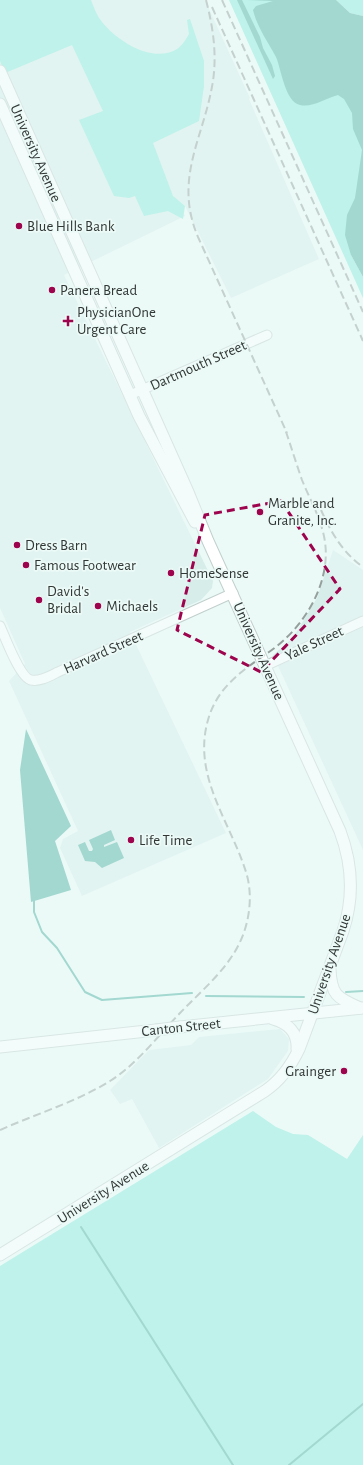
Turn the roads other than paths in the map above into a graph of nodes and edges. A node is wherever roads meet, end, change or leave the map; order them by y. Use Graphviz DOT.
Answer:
graph roads {
  1 [pos="0,71"];
  2 [pos="0,104"];
  3 [pos="267,335"];
  4 [pos="142,390"];
  5 [pos="130,395"];
  6 [pos="208,541"];
  7 [pos="233,593"];
  8 [pos="363,621"];
  9 [pos="0,626"];
  10 [pos="265,666"];
  11 [pos="331,964"];
  12 [pos="362,1008"];
  13 [pos="312,1014"];
  14 [pos="271,1018"];
  15 [pos="0,1047"];
  16 [pos="296,1054"];
  17 [pos="0,1255"];
  1 -- 4 [label="main road, University Avenue"];
  2 -- 5 [label="main road, University Avenue"];
  3 -- 4 [label="street, Dartmouth Street"];
  4 -- 5 [label="street, Dartmouth Street"];
  4 -- 6 [label="main road, University Avenue"];
  5 -- 6 [label="main road, University Avenue"];
  6 -- 7 [label="main road, University Avenue"];
  7 -- 9 [label="street, Harvard Street"];
  7 -- 10 [label="main road, University Avenue"];
  8 -- 10 [label="street, Yale Street"];
  10 -- 11 [label="main road, University Avenue"];
  11 -- 12 [label="main road"];
  11 -- 13 [label="main road, University Avenue"];
  12 -- 13 [label="main road, Canton Street"];
  13 -- 14 [label="main road, Canton Street"];
  13 -- 16 [label="main road, University Avenue"];
  14 -- 15 [label="main road, Canton Street, bridge"];
  14 -- 16 [label="main road"];
  16 -- 17 [label="main road, University Avenue"];
}
